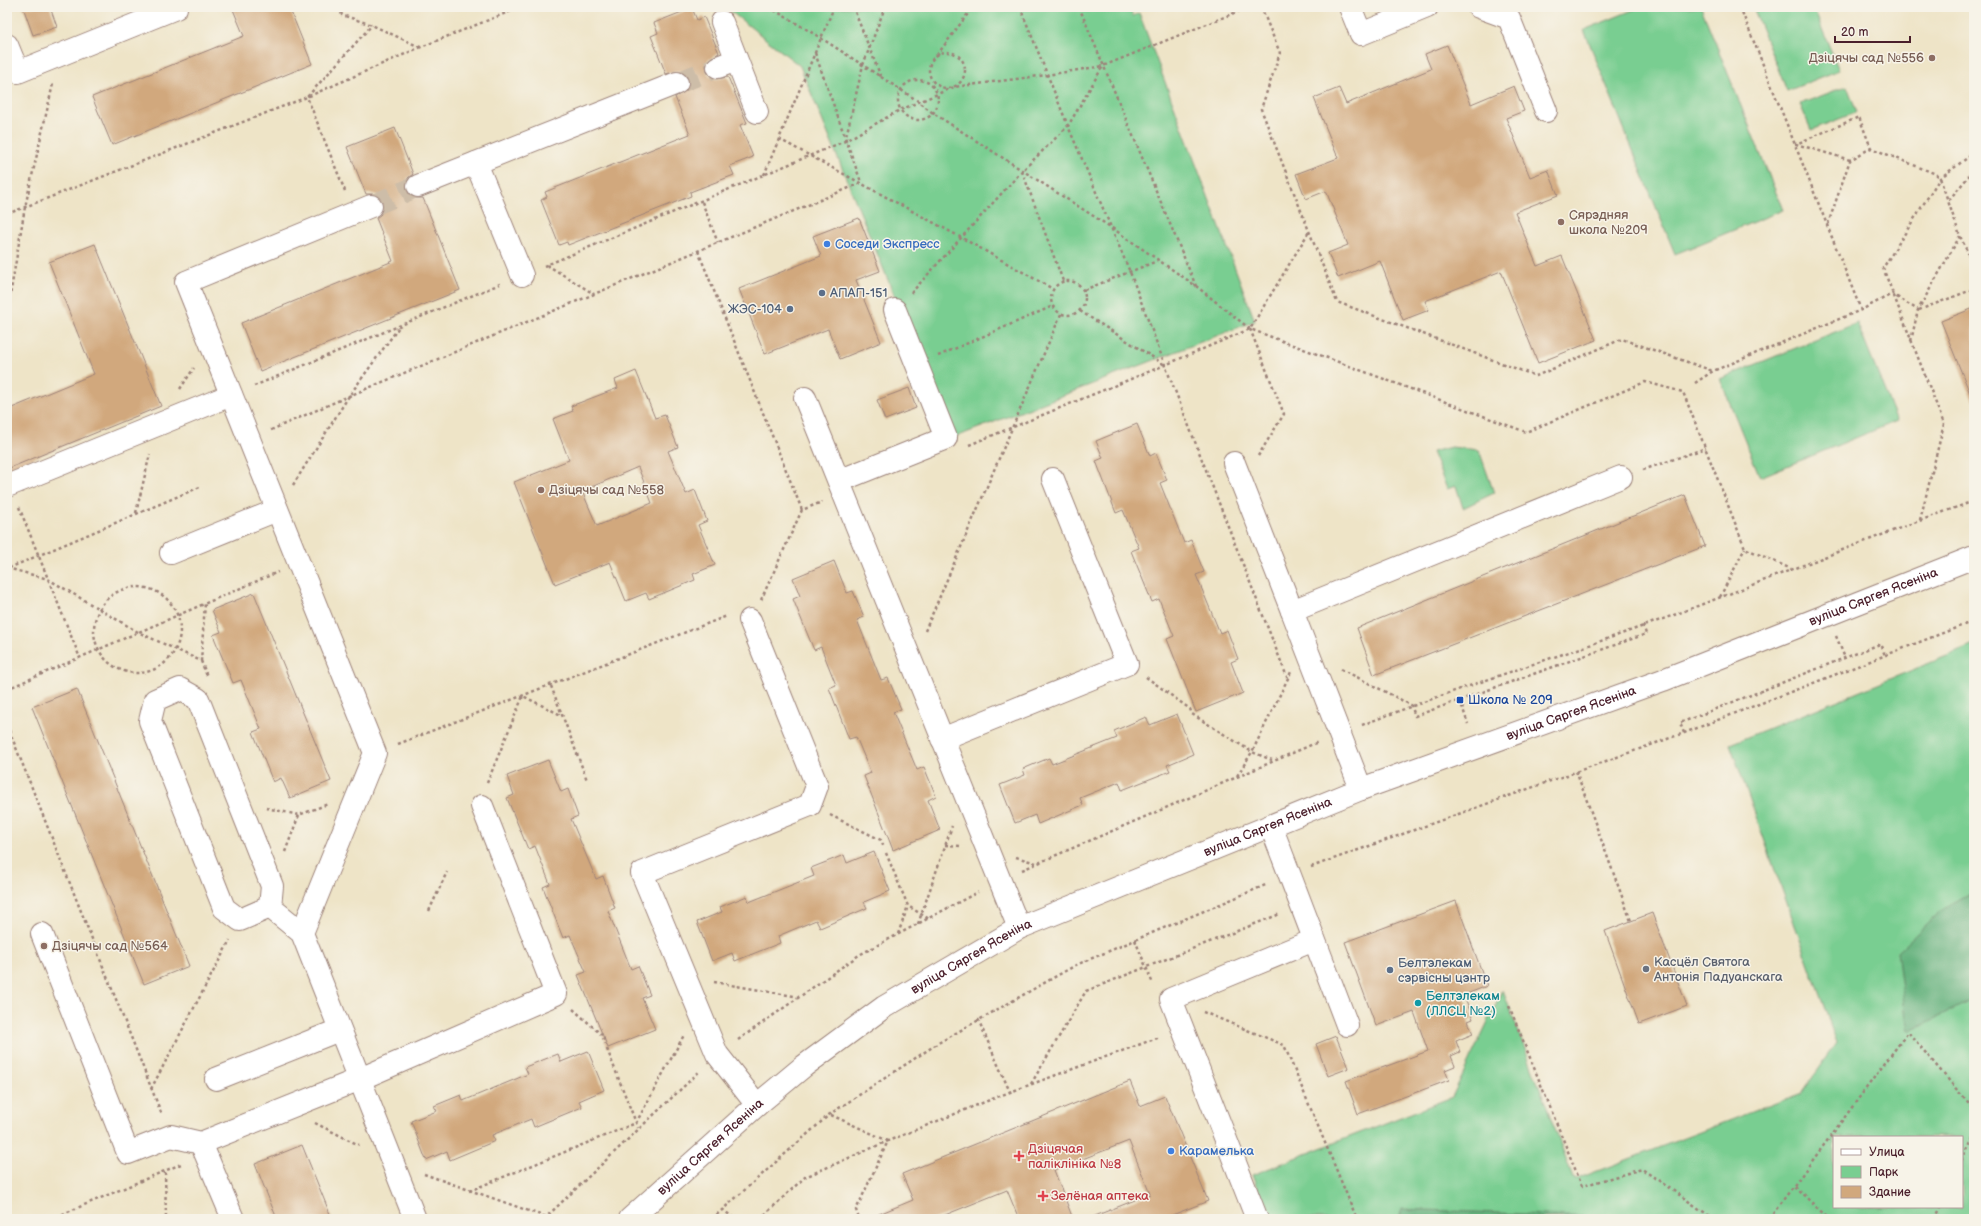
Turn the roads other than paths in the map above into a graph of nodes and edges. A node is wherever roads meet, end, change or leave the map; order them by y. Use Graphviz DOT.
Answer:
graph roads {
  1 [pos="1350,7"];
  2 [pos="1427,7"];
  3 [pos="1479,7"];
  4 [pos="176,8"];
  5 [pos="722,22"];
  6 [pos="7,44"];
  7 [pos="677,83"];
  8 [pos="1546,111"];
  9 [pos="757,112"];
  10 [pos="476,163"];
  11 [pos="418,186"];
  12 [pos="362,209"];
  13 [pos="522,275"];
  14 [pos="895,310"];
  15 [pos="231,395"];
  16 [pos="805,398"];
  17 [pos="1238,473"];
  18 [pos="1621,478"];
  19 [pos="1053,479"];
  20 [pos="8,485"];
  21 [pos="841,487"];
  22 [pos="277,510"];
  23 [pos="171,553"];
  24 [pos="1974,557"];
  25 [pos="1292,611"];
  26 [pos="747,613"];
  27 [pos="942,738"];
  28 [pos="1361,790"];
  29 [pos="482,806"];
  30 [pos="1271,826"];
  31 [pos="270,907"];
  32 [pos="1019,928"];
  33 [pos="302,933"];
  34 [pos="42,934"];
  35 [pos="1314,940"];
  36 [pos="1347,1025"];
  37 [pos="339,1030"];
  38 [pos="216,1078"];
  39 [pos="360,1078"];
  40 [pos="757,1105"];
  41 [pos="201,1143"];
  42 [pos="233,1219"];
  43 [pos="415,1219"];
  44 [pos="630,1219"];
  45 [pos="1257,1219"];
  1 -- 2 [label="main road"];
  3 -- 8 [label="main road"];
  4 -- 6 [label="main road"];
  5 -- 9 [label="main road"];
  7 -- 10 [label="main road"];
  10 -- 11 [label="main road"];
  10 -- 13 [label="main road"];
  12 -- 15 [label="main road"];
  14 -- 21 [label="main road"];
  15 -- 20 [label="main road"];
  15 -- 22 [label="main road"];
  16 -- 21 [label="main road"];
  17 -- 25 [label="main road"];
  18 -- 25 [label="main road"];
  19 -- 27 [label="main road"];
  21 -- 27 [label="main road"];
  22 -- 23 [label="main road"];
  22 -- 33 [label="main road"];
  24 -- 28 [label="main road, вуліца Сяргея Ясеніна"];
  25 -- 28 [label="main road"];
  26 -- 40 [label="main road"];
  27 -- 32 [label="main road"];
  28 -- 30 [label="main road, вуліца Сяргея Ясеніна"];
  29 -- 39 [label="main road"];
  30 -- 32 [label="main road, вуліца Сяргея Ясеніна"];
  30 -- 35 [label="main road"];
  31 -- 31 [label="main road"];
  31 -- 33 [label="main road"];
  32 -- 40 [label="main road, вуліца Сяргея Ясеніна"];
  33 -- 37 [label="main road"];
  34 -- 41 [label="main road"];
  35 -- 36 [label="main road"];
  35 -- 45 [label="main road"];
  37 -- 38 [label="main road"];
  37 -- 39 [label="main road"];
  39 -- 41 [label="main road"];
  39 -- 43 [label="main road"];
  40 -- 44 [label="main road, вуліца Сяргея Ясеніна"];
  41 -- 42 [label="main road"];
}
